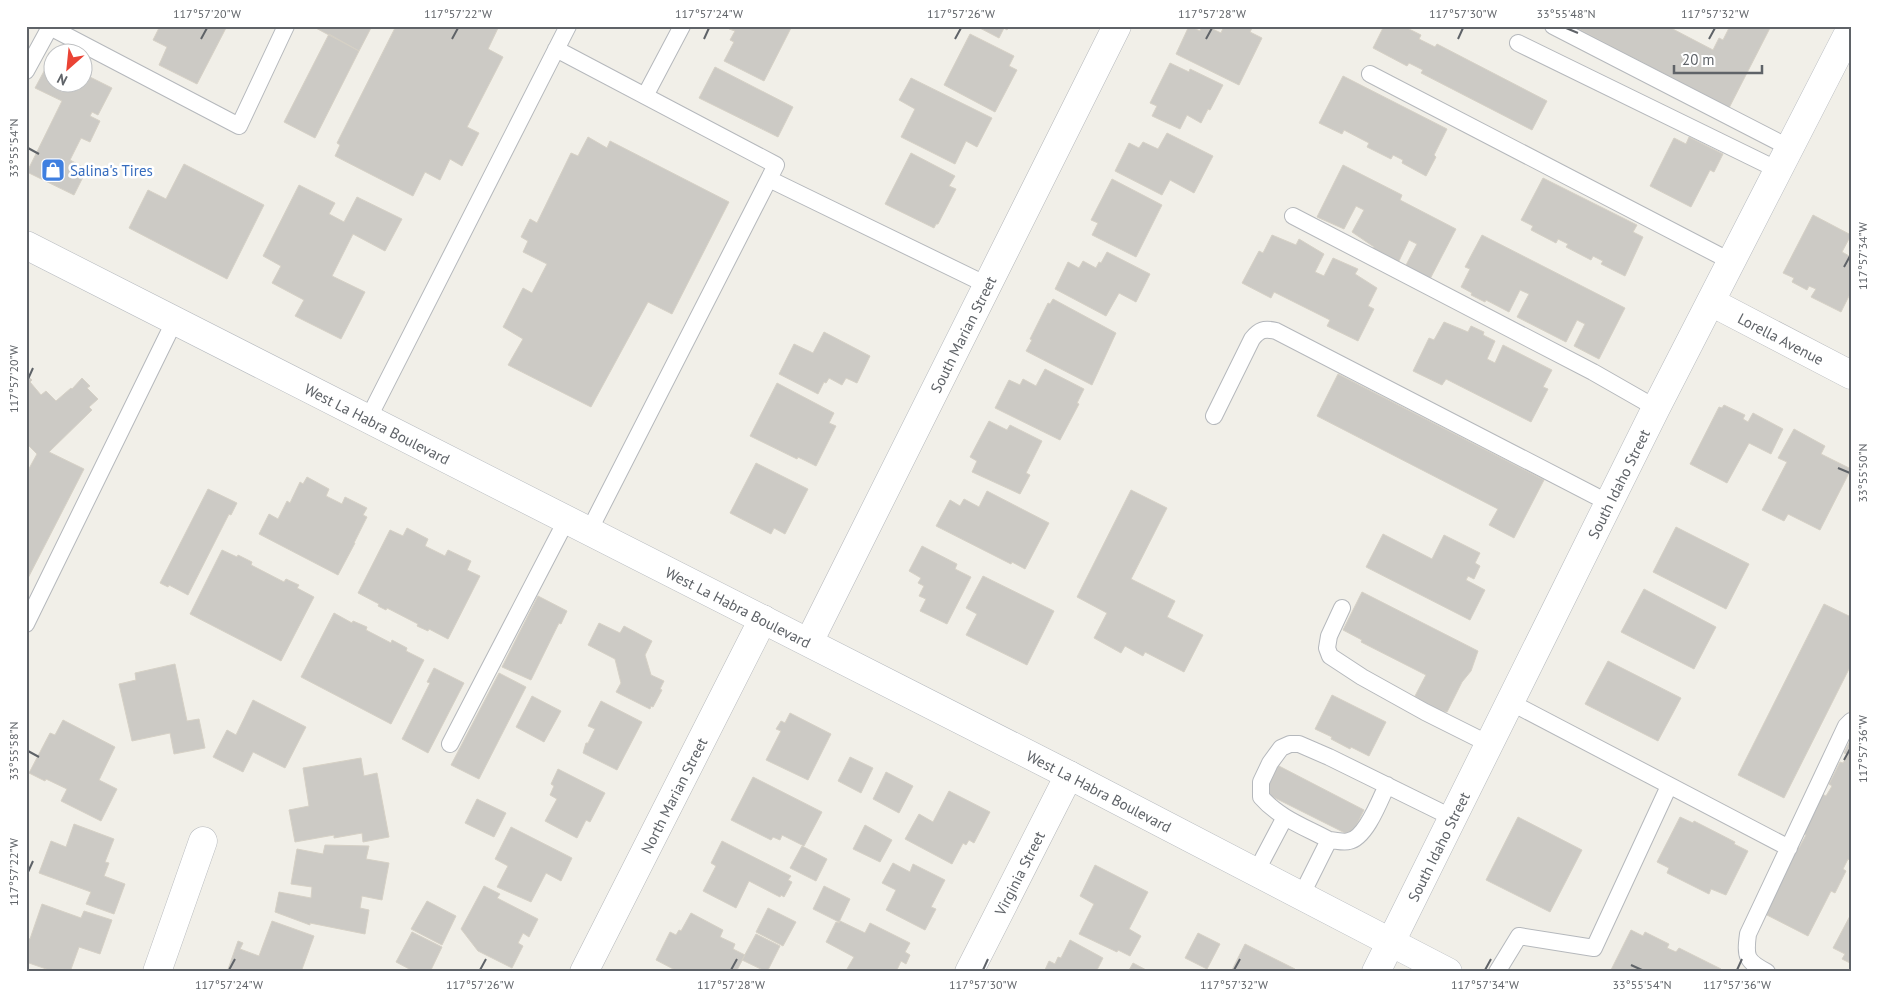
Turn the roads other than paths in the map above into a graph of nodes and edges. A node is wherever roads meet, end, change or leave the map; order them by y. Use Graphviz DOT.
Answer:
graph roads {
  1 [pos="286,26"];
  2 [pos="568,26"];
  3 [pos="682,26"];
  4 [pos="1117,26"];
  5 [pos="1553,26"];
  6 [pos="49,27"];
  7 [pos="1851,28"];
  8 [pos="1518,43"];
  9 [pos="556,49"];
  10 [pos="26,71"];
  11 [pos="1370,74"];
  12 [pos="645,96"];
  13 [pos="1784,159"];
  14 [pos="772,172"];
  15 [pos="1292,216"];
  16 [pos="26,245"];
  17 [pos="1732,262"];
  18 [pos="987,286"];
  19 [pos="1712,302"];
  20 [pos="174,320"];
  21 [pos="1851,375"];
  22 [pos="1656,408"];
  23 [pos="1214,416"];
  24 [pos="368,418"];
  25 [pos="1609,503"];
  26 [pos="578,525"];
  27 [pos="1342,608"];
  28 [pos="763,619"];
  29 [pos="26,624"];
  30 [pos="809,642"];
  31 [pos="1510,702"];
  32 [pos="1851,721"];
  33 [pos="450,744"];
  34 [pos="1489,744"];
  35 [pos="1069,775"];
  36 [pos="1387,785"];
  37 [pos="1669,786"];
  38 [pos="1285,818"];
  39 [pos="1453,818"];
  40 [pos="1329,840"];
  41 [pos="203,841"];
  42 [pos="1789,848"];
  43 [pos="1256,872"];
  44 [pos="1300,896"];
  45 [pos="1391,943"];
  46 [pos="157,972"];
  47 [pos="584,972"];
  48 [pos="969,972"];
  49 [pos="1376,972"];
  50 [pos="1448,972"];
  51 [pos="1497,972"];
  52 [pos="1767,972"];
  1 -- 6 [label="lane"];
  2 -- 9 [label="lane"];
  3 -- 12 [label="lane"];
  4 -- 18 [label="street, South Marian Street"];
  5 -- 13 [label="lane"];
  6 -- 10 [label="lane"];
  7 -- 13 [label="street, South Idaho Street"];
  8 -- 13 [label="lane"];
  9 -- 12 [label="lane"];
  9 -- 24 [label="lane"];
  11 -- 17 [label="lane"];
  12 -- 14 [label="lane"];
  13 -- 17 [label="street, South Idaho Street"];
  14 -- 18 [label="lane"];
  14 -- 26 [label="lane"];
  15 -- 22 [label="lane"];
  16 -- 20 [label="street, West La Habra Boulevard"];
  17 -- 19 [label="street, South Idaho Street"];
  18 -- 30 [label="street, South Marian Street"];
  19 -- 21 [label="street, Lorella Avenue"];
  19 -- 22 [label="street, South Idaho Street"];
  20 -- 24 [label="street, West La Habra Boulevard"];
  20 -- 29 [label="lane"];
  22 -- 25 [label="street, South Idaho Street"];
  23 -- 25 [label="lane"];
  24 -- 26 [label="street, West La Habra Boulevard"];
  25 -- 31 [label="street, South Idaho Street"];
  26 -- 28 [label="street, West La Habra Boulevard"];
  26 -- 33 [label="lane"];
  27 -- 34 [label="lane"];
  28 -- 30 [label="street, West La Habra Boulevard"];
  28 -- 47 [label="street, North Marian Street"];
  30 -- 35 [label="street, West La Habra Boulevard"];
  31 -- 34 [label="street, South Idaho Street"];
  31 -- 37 [label="lane"];
  32 -- 42 [label="lane"];
  34 -- 39 [label="street, South Idaho Street"];
  35 -- 43 [label="street, West La Habra Boulevard"];
  35 -- 48 [label="street, Virginia Street"];
  36 -- 38 [label="lane"];
  36 -- 39 [label="lane"];
  36 -- 40 [label="lane"];
  37 -- 42 [label="lane"];
  37 -- 51 [label="lane"];
  38 -- 40 [label="lane"];
  38 -- 43 [label="lane"];
  39 -- 45 [label="street, South Idaho Street"];
  40 -- 44 [label="lane"];
  41 -- 46 [label="street"];
  42 -- 52 [label="lane"];
  43 -- 44 [label="street, West La Habra Boulevard"];
  44 -- 45 [label="street, West La Habra Boulevard"];
  45 -- 49 [label="street, South Idaho Street"];
  45 -- 50 [label="street, West La Habra Boulevard"];
}
